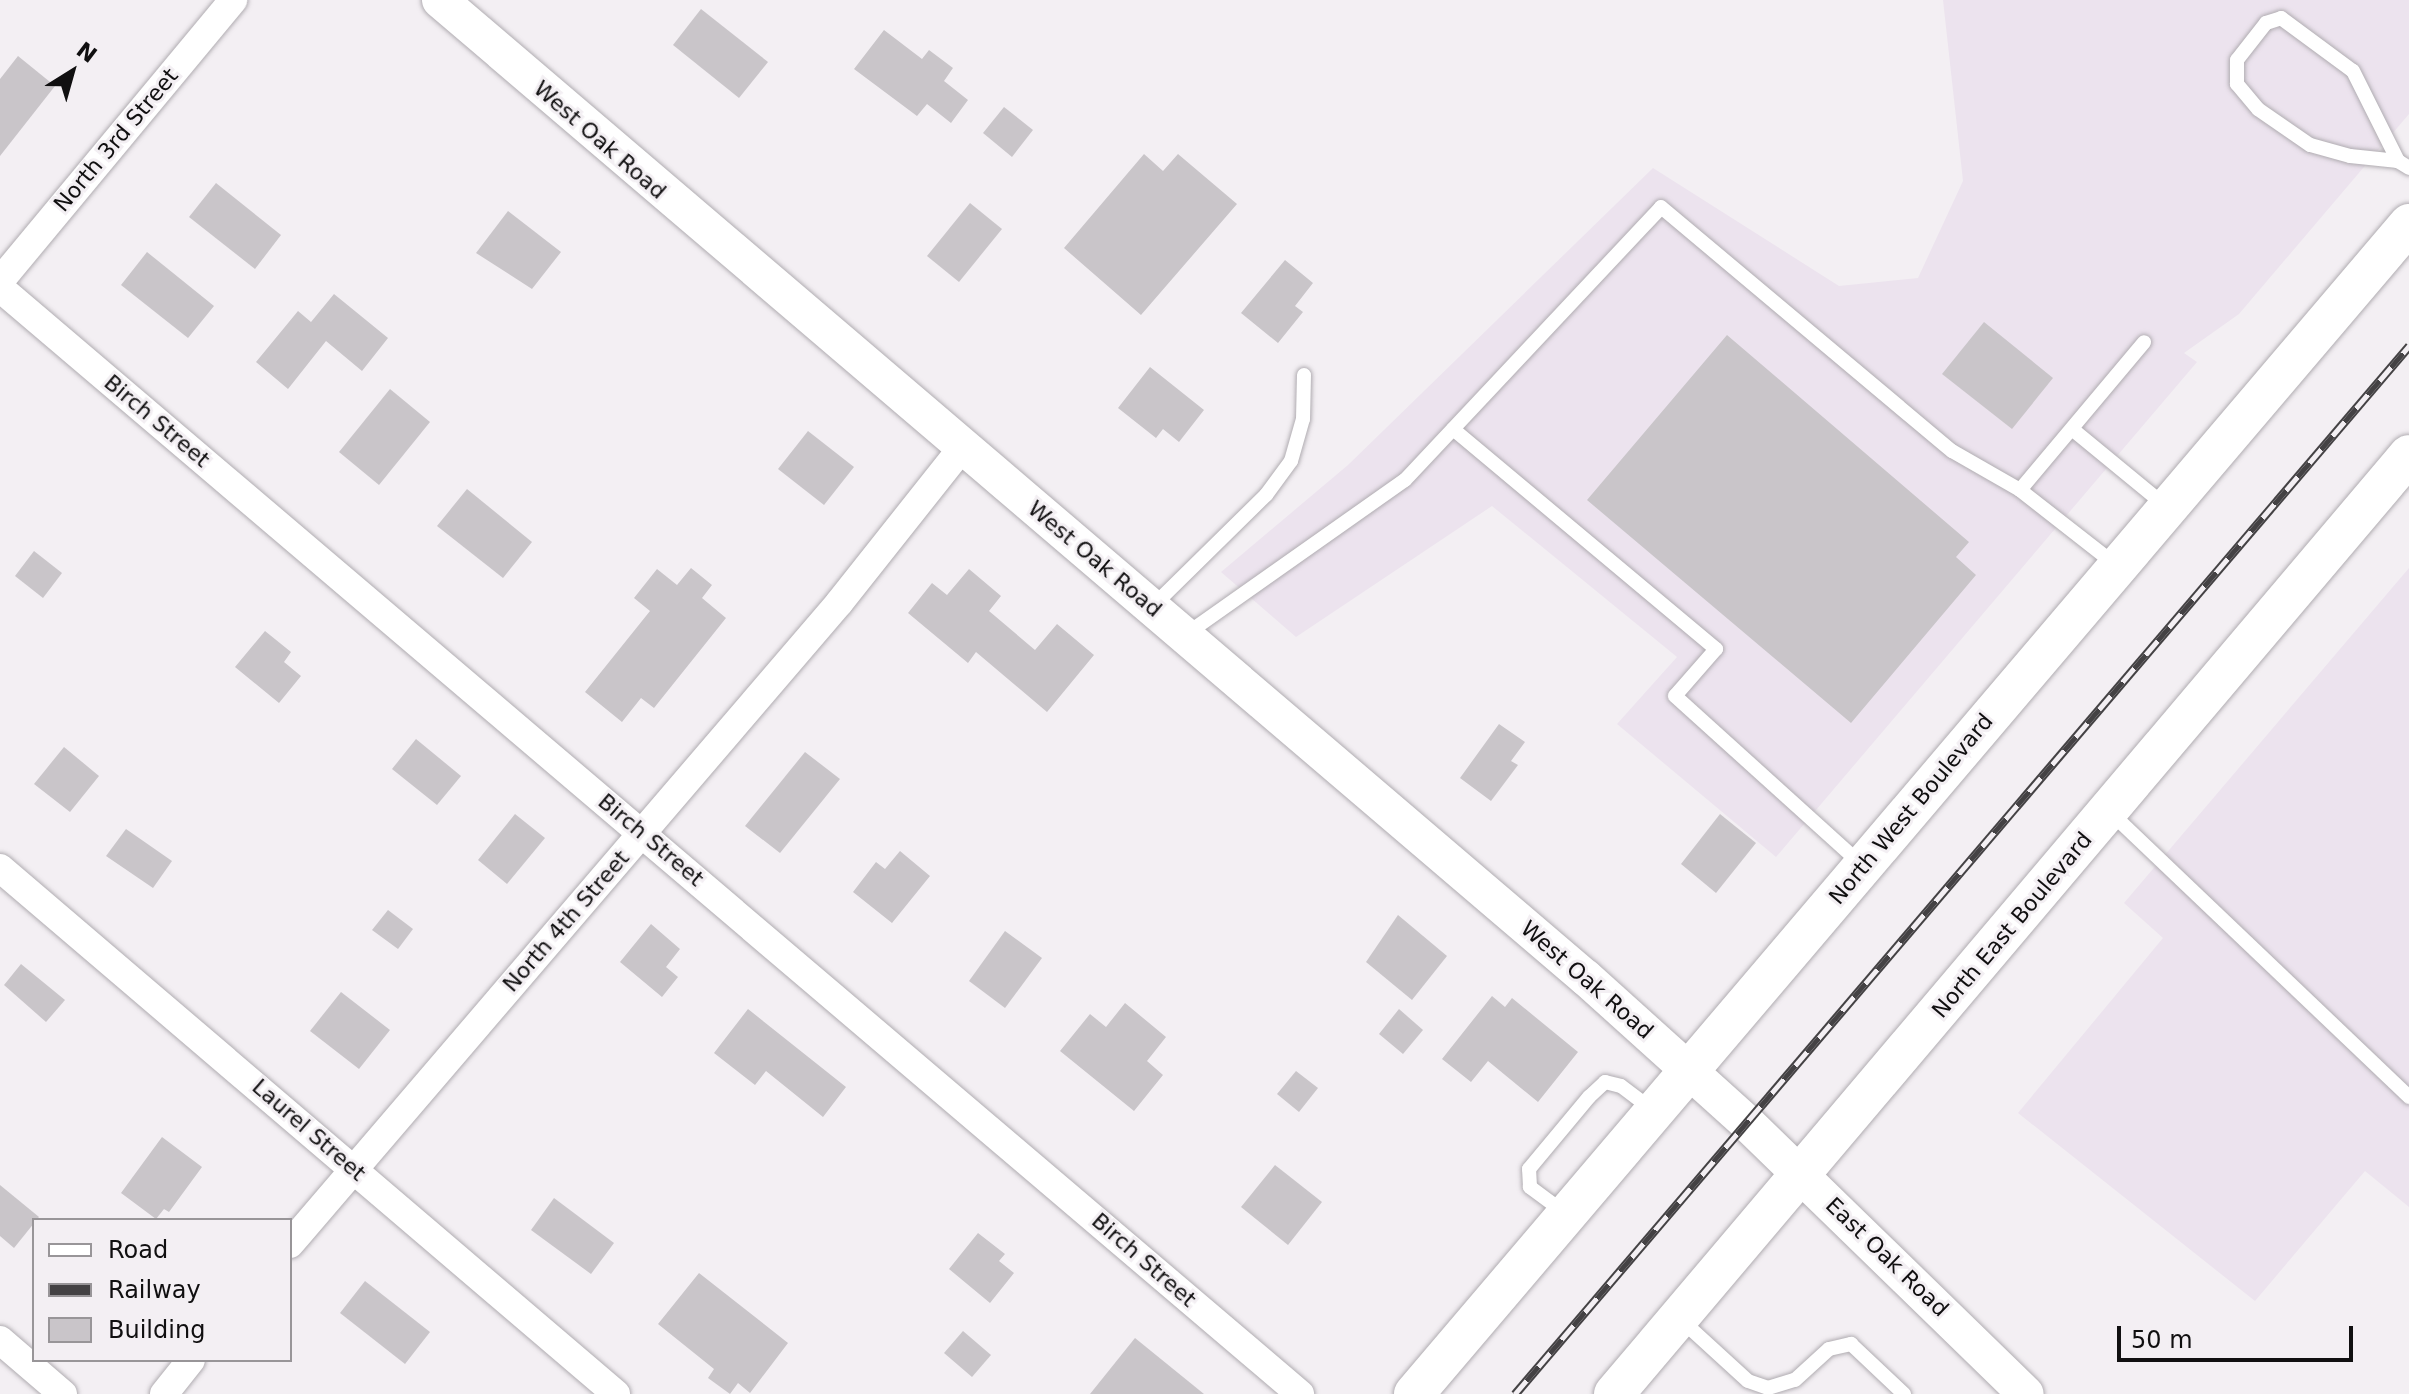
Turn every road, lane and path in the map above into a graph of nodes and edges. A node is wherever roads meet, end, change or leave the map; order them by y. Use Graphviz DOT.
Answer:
graph roads {
  1 [pos="233,0"];
  2 [pos="440,0"];
  3 [pos="2404,164"];
  4 [pos="2409,224"];
  5 [pos="0,281"];
  6 [pos="0,288"];
  7 [pos="2144,342"];
  8 [pos="1304,375"];
  9 [pos="1453,429"];
  10 [pos="2072,429"];
  11 [pos="962,448"];
  12 [pos="2409,455"];
  13 [pos="2020,490"];
  14 [pos="2167,507"];
  15 [pos="2118,566"];
  16 [pos="1151,607"];
  17 [pos="1185,636"];
  18 [pos="2109,812"];
  19 [pos="642,833"];
  20 [pos="1862,866"];
  21 [pos="0,868"];
  22 [pos="1689,1070"];
  23 [pos="2409,1097"];
  24 [pos="1654,1111"];
  25 [pos="1746,1122"];
  26 [pos="354,1169"];
  27 [pos="1800,1174"];
  28 [pos="1567,1214"];
  29 [pos="292,1242"];
  30 [pos="1679,1317"];
  31 [pos="0,1340"];
  32 [pos="189,1362"];
  33 [pos="63,1394"];
  34 [pos="164,1394"];
  35 [pos="616,1394"];
  36 [pos="1300,1394"];
  37 [pos="1414,1394"];
  38 [pos="1614,1394"];
  39 [pos="1904,1394"];
  40 [pos="2026,1394"];
  1 -- 5 [label="street, North 3rd Street"];
  2 -- 11 [label="street, West Oak Road"];
  3 -- 3 [label="lane"];
  4 -- 14 [label="main road, North West Boulevard"];
  6 -- 19 [label="street, Birch Street"];
  7 -- 10 [label="lane"];
  8 -- 16 [label="lane"];
  9 -- 13 [label="lane"];
  9 -- 17 [label="lane"];
  9 -- 20 [label="lane"];
  10 -- 13 [label="lane"];
  10 -- 14 [label="lane"];
  11 -- 16 [label="street, West Oak Road"];
  11 -- 19 [label="street, North 4th Street"];
  12 -- 18 [label="main road, North East Boulevard"];
  13 -- 15 [label="lane"];
  14 -- 15 [label="main road, North West Boulevard"];
  15 -- 20 [label="main road, North West Boulevard"];
  16 -- 17 [label="street, West Oak Road"];
  17 -- 22 [label="street, West Oak Road"];
  18 -- 23 [label="lane"];
  18 -- 27 [label="main road, North East Boulevard"];
  19 -- 26 [label="street, North 4th Street"];
  19 -- 36 [label="street, Birch Street"];
  20 -- 22 [label="main road, North West Boulevard"];
  21 -- 26 [label="street, Laurel Street"];
  22 -- 24 [label="main road, North West Boulevard"];
  22 -- 25 [label="street, West Oak Road"];
  24 -- 28 [label="main road, North West Boulevard"];
  24 -- 28 [label="lane"];
  25 -- 27 [label="street, East Oak Road"];
  26 -- 29 [label="street, North 4th Street"];
  26 -- 35 [label="street, Laurel Street"];
  27 -- 30 [label="main road, North East Boulevard"];
  27 -- 40 [label="street, East Oak Road"];
  28 -- 37 [label="main road, North West Boulevard"];
  30 -- 38 [label="main road, North East Boulevard"];
  30 -- 39 [label="lane"];
  31 -- 33 [label="street"];
  32 -- 34 [label="street"];
}
